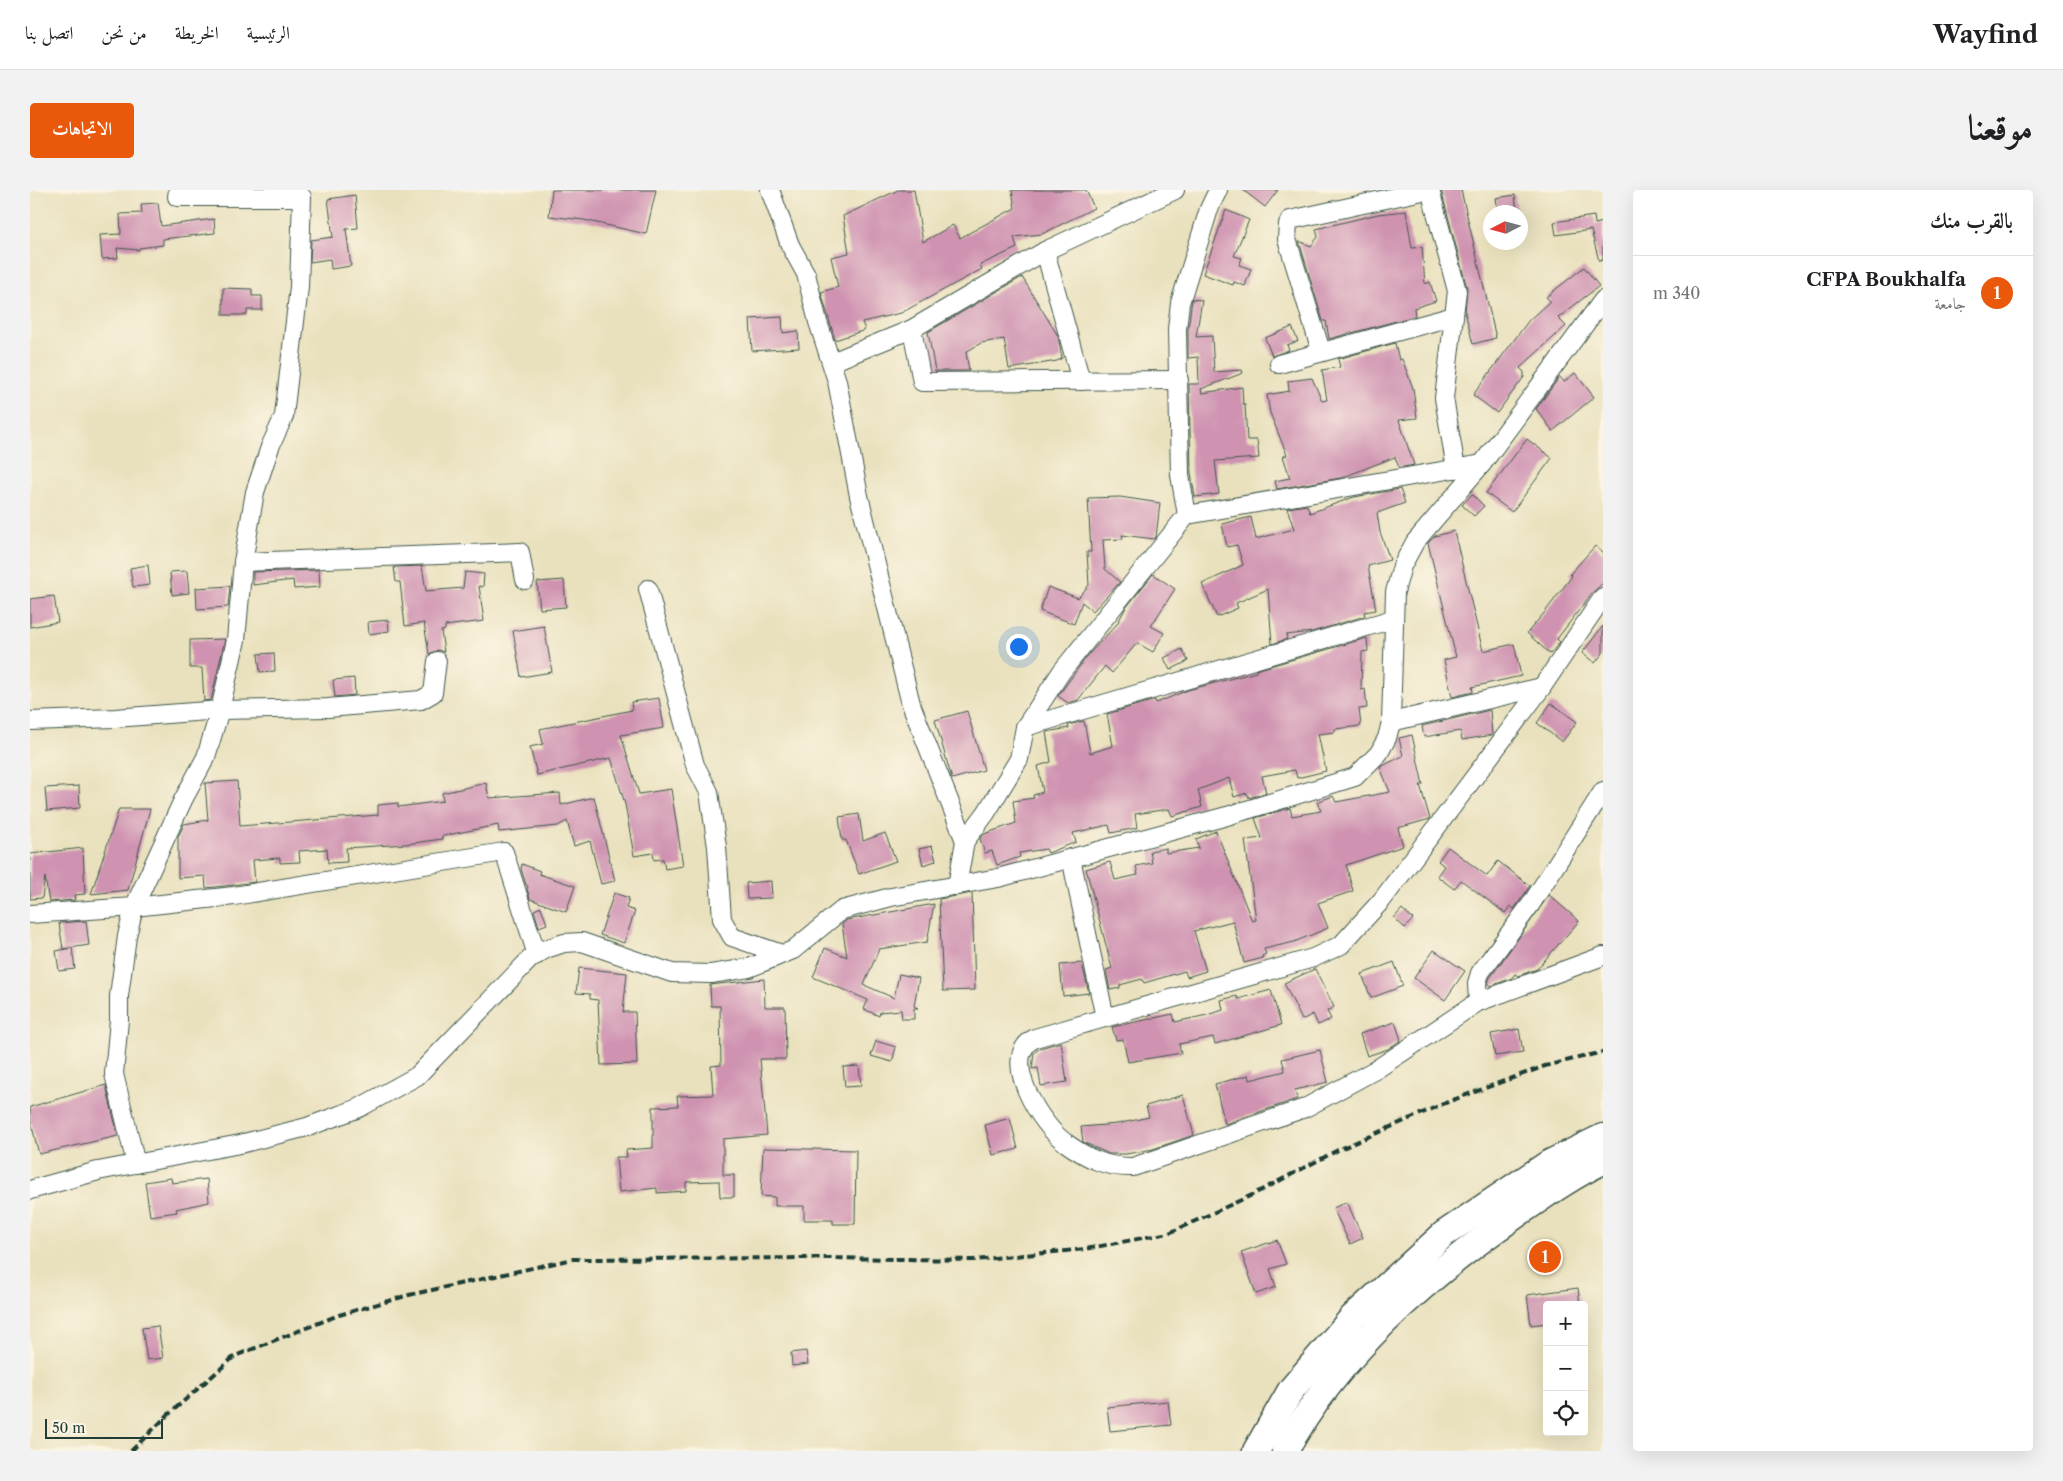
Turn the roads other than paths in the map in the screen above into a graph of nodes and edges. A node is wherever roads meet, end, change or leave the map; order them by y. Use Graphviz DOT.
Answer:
graph roads {
  1 [pos="178,190"];
  2 [pos="770,190"];
  3 [pos="1175,190"];
  4 [pos="1218,190"];
  5 [pos="1427,190"];
  6 [pos="1430,190"];
  7 [pos="1045,251"];
  8 [pos="1603,300"];
  9 [pos="1454,316"];
  10 [pos="912,329"];
  11 [pos="1321,351"];
  12 [pos="832,362"];
  13 [pos="1279,364"];
  14 [pos="1179,380"];
  15 [pos="1081,381"];
  16 [pos="1482,464"];
  17 [pos="1456,469"];
  18 [pos="1187,515"];
  19 [pos="244,562"];
  20 [pos="525,580"];
  21 [pos="648,589"];
  22 [pos="1603,597"];
  23 [pos="1393,619"];
  24 [pos="437,661"];
  25 [pos="1542,687"];
  26 [pos="220,710"];
  27 [pos="30,721"];
  28 [pos="1391,722"];
  29 [pos="1025,727"];
  30 [pos="1603,792"];
  31 [pos="965,841"];
  32 [pos="1071,858"];
  33 [pos="958,886"];
  34 [pos="134,907"];
  35 [pos="30,914"];
  36 [pos="537,954"];
  37 [pos="782,954"];
  38 [pos="1603,956"];
  39 [pos="1478,1002"];
  40 [pos="1105,1018"];
  41 [pos="1603,1137"];
  42 [pos="1603,1161"];
  43 [pos="136,1164"];
  44 [pos="30,1190"];
  45 [pos="1256,1451"];
  46 [pos="1285,1451"];
  1 -- 19 [label="street"];
  2 -- 12 [label="street"];
  3 -- 7 [label="street"];
  4 -- 14 [label="street"];
  5 -- 11 [label="street"];
  6 -- 9 [label="street"];
  7 -- 10 [label="street"];
  7 -- 15 [label="street"];
  8 -- 16 [label="street"];
  9 -- 11 [label="street"];
  9 -- 17 [label="street"];
  10 -- 12 [label="street"];
  10 -- 15 [label="street"];
  11 -- 13 [label="street"];
  12 -- 31 [label="street"];
  14 -- 15 [label="street"];
  14 -- 18 [label="street"];
  16 -- 17 [label="street"];
  16 -- 23 [label="street"];
  17 -- 18 [label="street"];
  18 -- 29 [label="street"];
  19 -- 20 [label="street"];
  19 -- 26 [label="street"];
  21 -- 37 [label="street"];
  22 -- 25 [label="street"];
  23 -- 28 [label="street"];
  23 -- 29 [label="street"];
  24 -- 26 [label="street"];
  25 -- 28 [label="street"];
  25 -- 40 [label="street"];
  26 -- 27 [label="street"];
  26 -- 34 [label="street"];
  28 -- 32 [label="street"];
  29 -- 31 [label="street"];
  30 -- 39 [label="street"];
  31 -- 33 [label="street"];
  32 -- 33 [label="street"];
  32 -- 40 [label="street"];
  33 -- 37 [label="street"];
  34 -- 35 [label="street"];
  34 -- 36 [label="street"];
  34 -- 43 [label="street"];
  36 -- 37 [label="street"];
  36 -- 43 [label="street"];
  38 -- 39 [label="street"];
  39 -- 40 [label="street"];
  41 -- 45 [label="highway"];
  42 -- 46 [label="highway"];
  43 -- 44 [label="street"];
}
